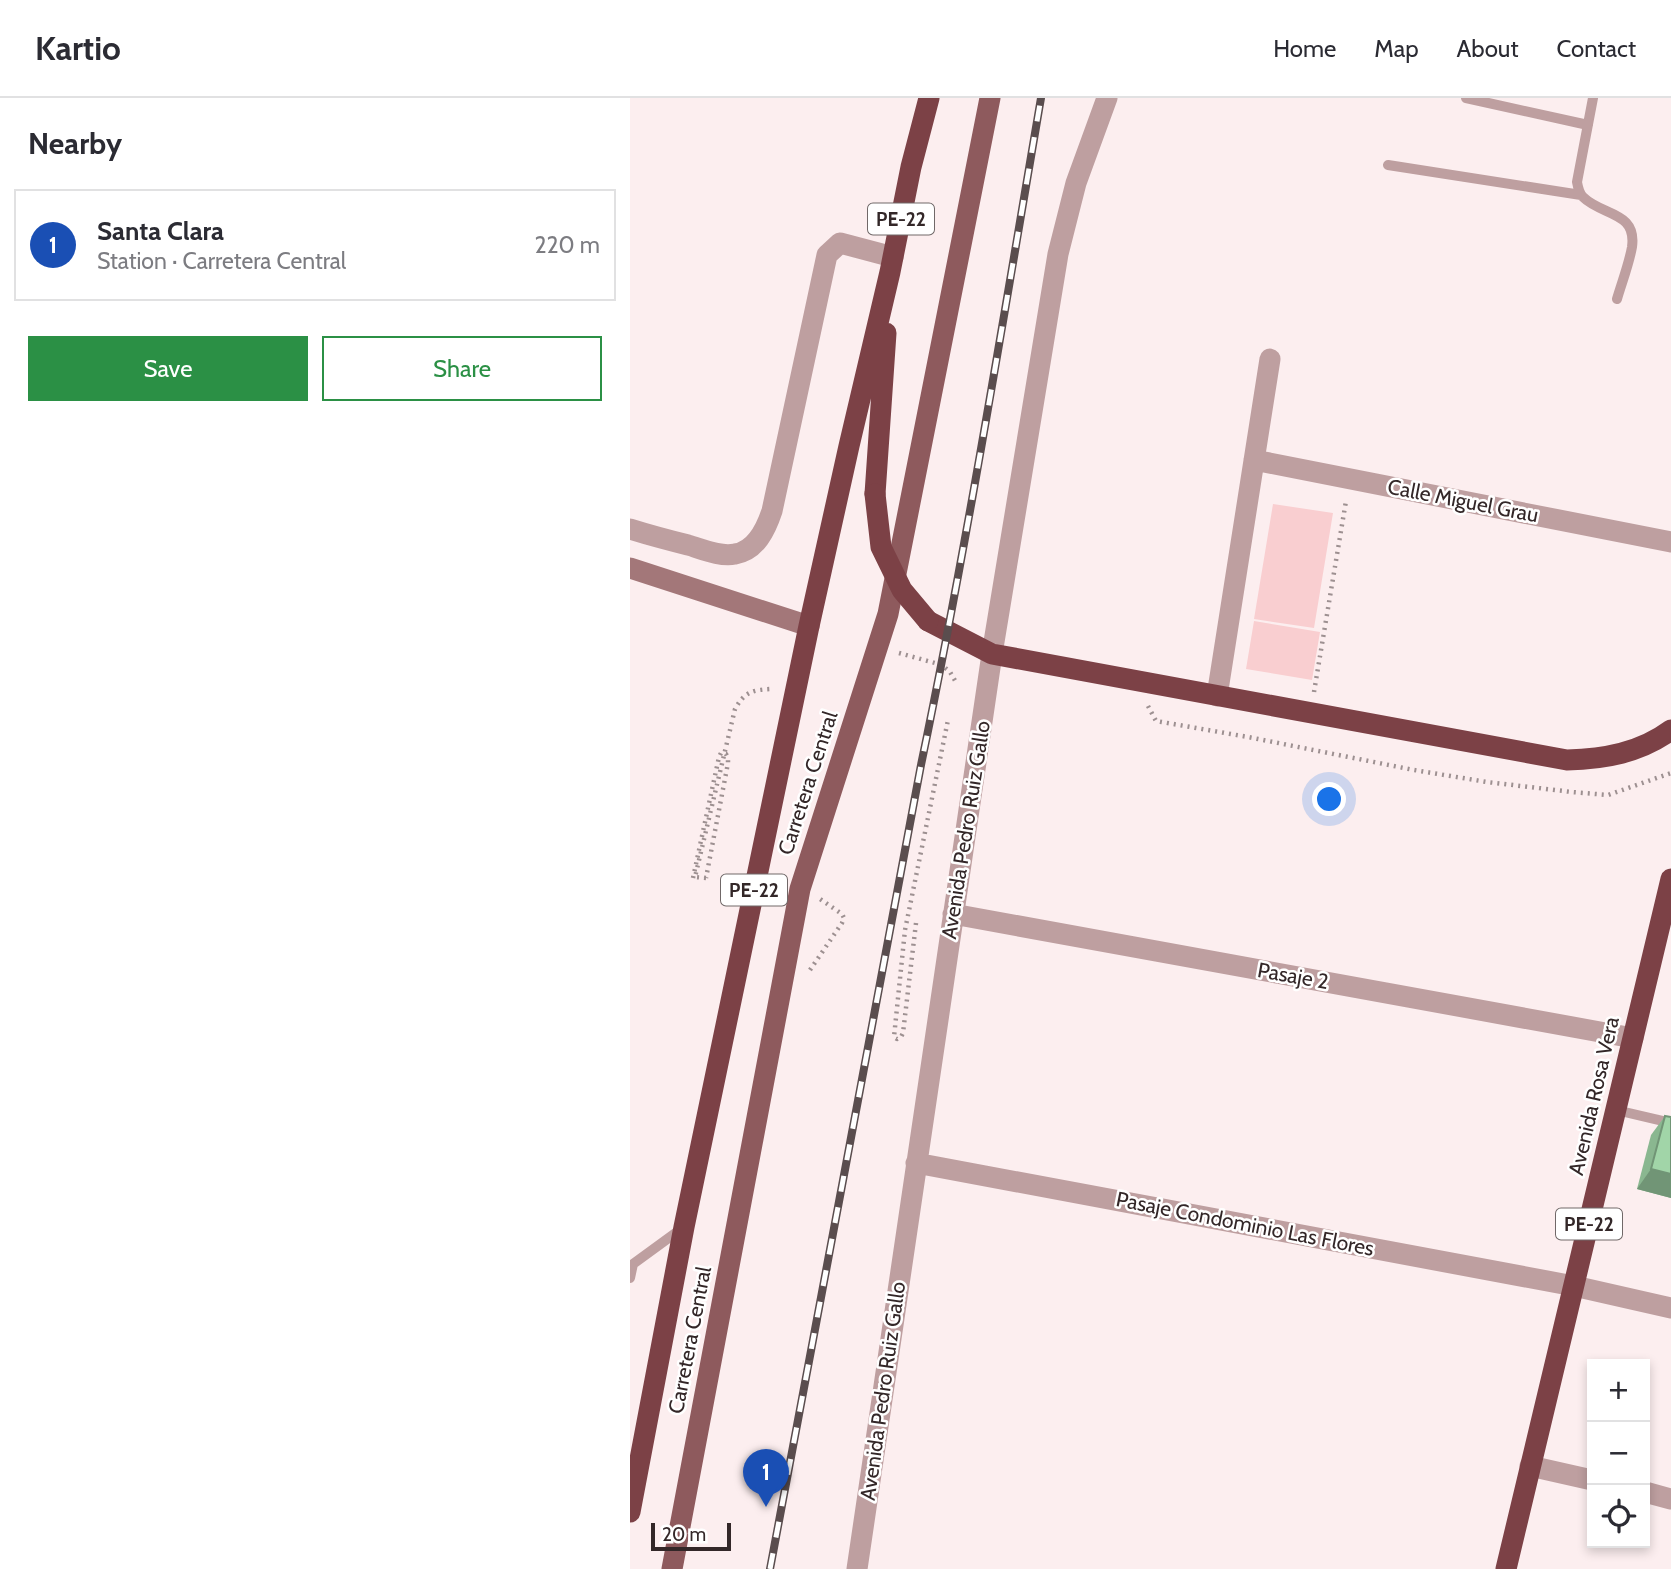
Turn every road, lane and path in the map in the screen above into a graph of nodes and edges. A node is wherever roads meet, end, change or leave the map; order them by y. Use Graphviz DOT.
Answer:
graph roads {
  1 [pos="923,98"];
  2 [pos="929,98"];
  3 [pos="990,98"];
  4 [pos="1107,98"];
  5 [pos="1466,98"];
  6 [pos="1593,98"];
  7 [pos="1588,125"];
  8 [pos="1388,165"];
  9 [pos="911,167"];
  10 [pos="1581,195"];
  11 [pos="892,264"];
  12 [pos="1617,299"];
  13 [pos="1270,359"];
  14 [pos="1254,460"];
  15 [pos="1350,479"];
  16 [pos="630,529"];
  17 [pos="1671,542"];
  18 [pos="630,568"];
  19 [pos="809,626"];
  20 [pos="894,651"];
  21 [pos="992,654"];
  22 [pos="1134,680"];
  23 [pos="957,684"];
  24 [pos="770,689"];
  25 [pos="1217,696"];
  26 [pos="1311,713"];
  27 [pos="948,720"];
  28 [pos="1671,730"];
  29 [pos="1671,774"];
  30 [pos="693,878"];
  31 [pos="1671,879"];
  32 [pos="819,894"];
  33 [pos="953,915"];
  34 [pos="916,923"];
  35 [pos="807,973"];
  36 [pos="1633,1038"];
  37 [pos="1616,1110"];
  38 [pos="1671,1123"];
  39 [pos="916,1163"];
  40 [pos="684,1227"];
  41 [pos="630,1278"];
  42 [pos="1574,1286"];
  43 [pos="1671,1308"];
  44 [pos="1530,1466"];
  45 [pos="1587,1479"];
  46 [pos="1650,1494"];
  47 [pos="1671,1499"];
  48 [pos="630,1512"];
  49 [pos="671,1569"];
  50 [pos="857,1569"];
  51 [pos="1506,1569"];
  1 -- 9 [label="main road"];
  2 -- 9 [label="highway, Carretera Central / PE-22"];
  3 -- 49 [label="main road, Carretera Central"];
  4 -- 21 [label="street, Avenida Pedro Ruiz Gallo"];
  5 -- 7 [label="lane"];
  6 -- 7 [label="lane"];
  7 -- 10 [label="lane"];
  8 -- 10 [label="lane"];
  9 -- 11 [label="highway, Carretera Central / PE-22"];
  10 -- 12 [label="lane"];
  11 -- 16 [label="street"];
  11 -- 19 [label="highway, Carretera Central / PE-22"];
  11 -- 21 [label="highway, bridge"];
  13 -- 14 [label="street"];
  14 -- 15 [label="street, Calle Miguel Grau"];
  14 -- 25 [label="street"];
  15 -- 17 [label="street, Calle Miguel Grau"];
  15 -- 26 [label="path"];
  18 -- 19 [label="street"];
  19 -- 40 [label="highway, Carretera Central / PE-22"];
  20 -- 23 [label="path"];
  21 -- 22 [label="highway"];
  21 -- 33 [label="street, Avenida Pedro Ruiz Gallo"];
  22 -- 25 [label="highway"];
  22 -- 29 [label="path"];
  24 -- 30 [label="path, bridge"];
  25 -- 26 [label="highway"];
  26 -- 28 [label="highway"];
  27 -- 34 [label="path"];
  31 -- 36 [label="highway, Avenida Rosa Vera / PE-22"];
  32 -- 35 [label="path"];
  33 -- 36 [label="street, Pasaje 2"];
  33 -- 39 [label="street, Avenida Pedro Ruiz Gallo"];
  36 -- 37 [label="highway, Avenida Rosa Vera / PE-22"];
  37 -- 38 [label="lane"];
  37 -- 42 [label="highway, Avenida Rosa Vera / PE-22"];
  39 -- 42 [label="street, Pasaje Condominio Las Flores"];
  39 -- 50 [label="street, Avenida Pedro Ruiz Gallo"];
  40 -- 41 [label="lane"];
  40 -- 48 [label="highway, Carretera Central / PE-22"];
  42 -- 43 [label="street, Pasaje Condominio Las Flores"];
  42 -- 44 [label="highway, Avenida Rosa Vera / PE-22"];
  44 -- 45 [label="street"];
  44 -- 51 [label="highway, Avenida Rosa Vera / PE-22"];
  46 -- 47 [label="street"];
}
